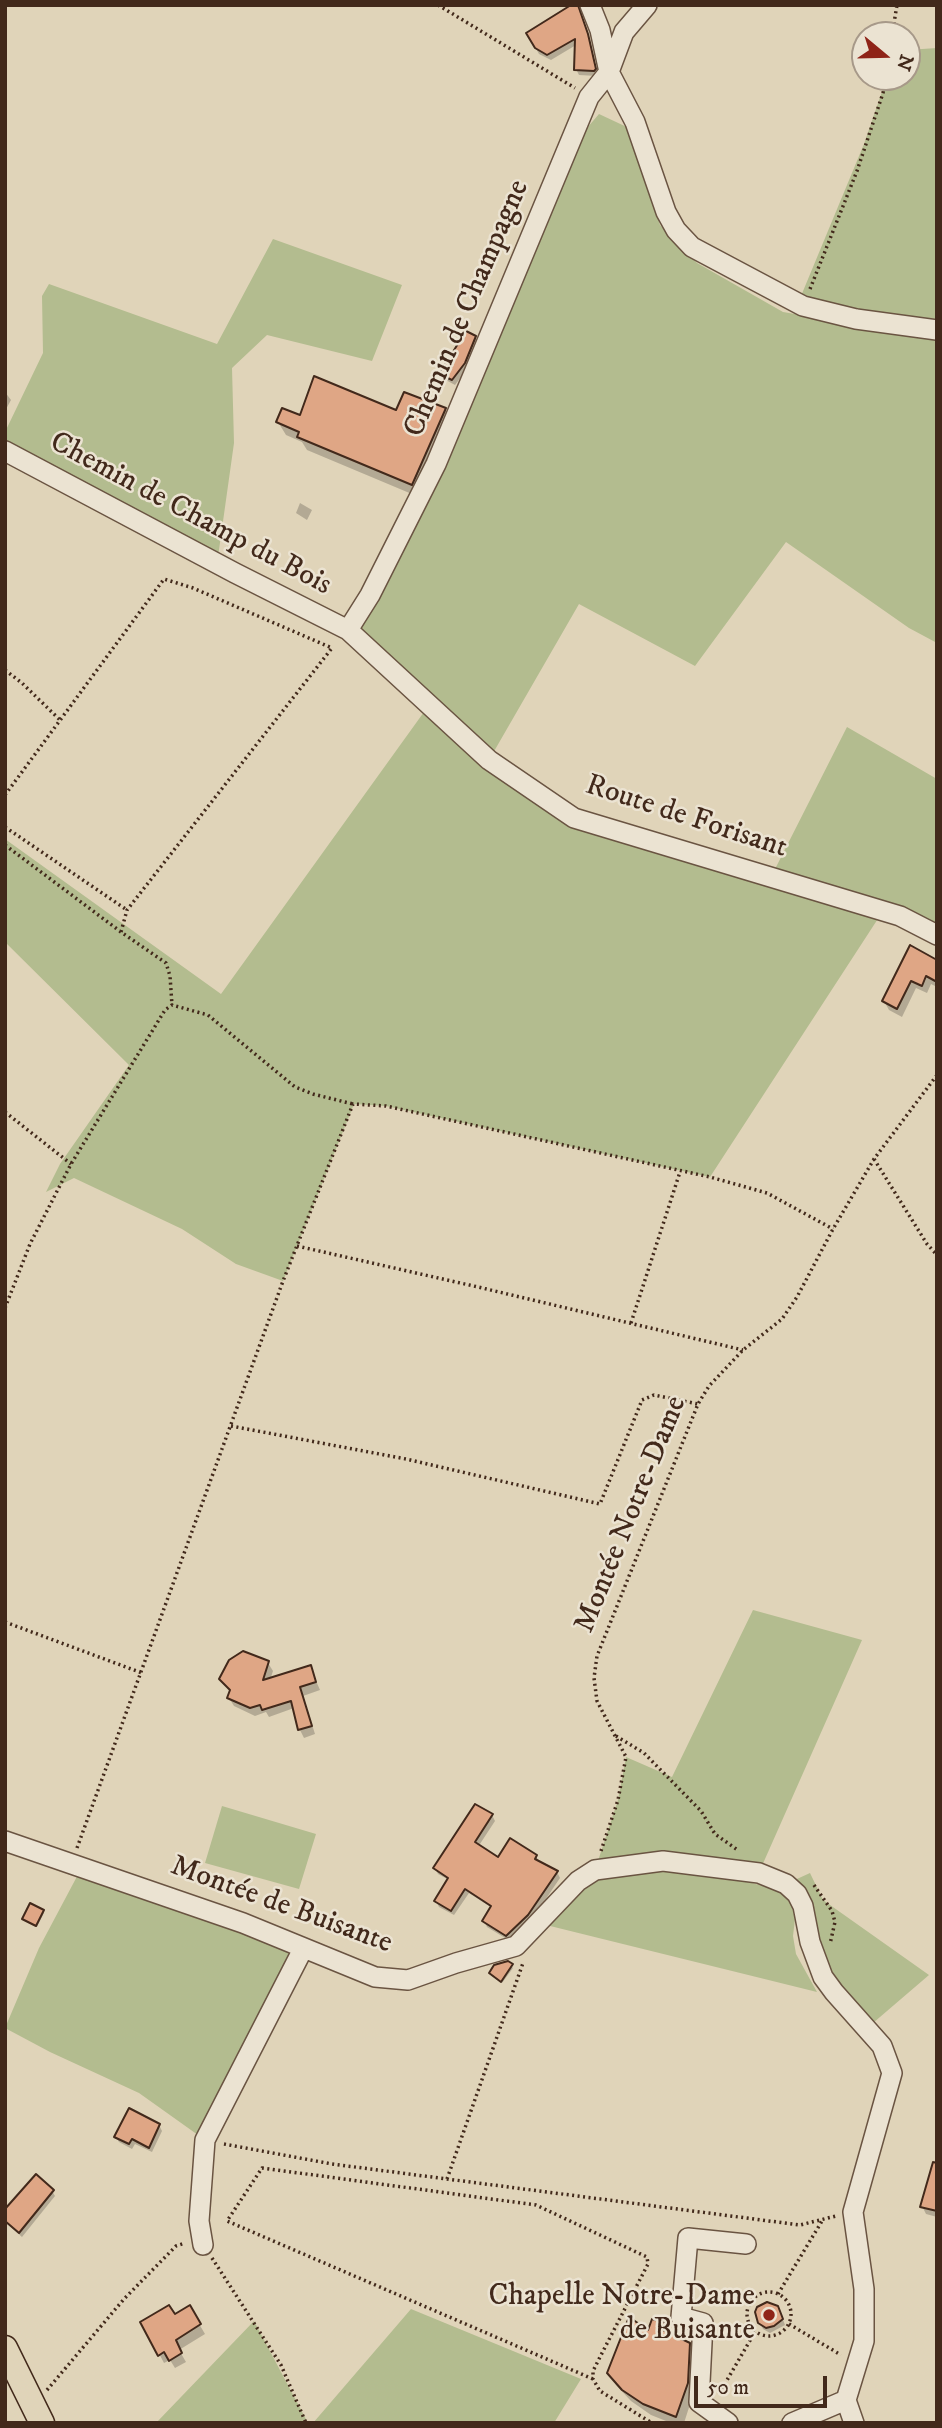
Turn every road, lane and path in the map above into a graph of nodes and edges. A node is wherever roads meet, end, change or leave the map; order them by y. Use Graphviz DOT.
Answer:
graph roads {
  1 [pos="438,5"];
  2 [pos="590,5"];
  3 [pos="647,5"];
  4 [pos="609,72"];
  5 [pos="883,91"];
  6 [pos="589,97"];
  7 [pos="803,306"];
  8 [pos="937,330"];
  9 [pos="5,451"];
  10 [pos="348,630"];
  11 [pos="332,648"];
  12 [pos="5,670"];
  13 [pos="60,720"];
  14 [pos="5,795"];
  15 [pos="5,827"];
  16 [pos="5,845"];
  17 [pos="127,910"];
  18 [pos="121,932"];
  19 [pos="937,935"];
  20 [pos="172,1005"];
  21 [pos="937,1074"];
  22 [pos="354,1104"];
  23 [pos="5,1112"];
  24 [pos="874,1159"];
  25 [pos="71,1164"];
  26 [pos="680,1171"];
  27 [pos="833,1229"];
  28 [pos="297,1247"];
  29 [pos="937,1255"];
  30 [pos="5,1308"];
  31 [pos="631,1323"];
  32 [pos="743,1350"];
  33 [pos="698,1404"];
  34 [pos="231,1426"];
  35 [pos="5,1622"];
  36 [pos="142,1673"];
  37 [pos="614,1735"];
  38 [pos="5,1841"];
  39 [pos="747,1852"];
  40 [pos="72,1864"];
  41 [pos="595,1870"];
  42 [pos="810,1879"];
  43 [pos="516,1946"];
  44 [pos="303,1949"];
  45 [pos="823,1977"];
  46 [pos="205,2140"];
  47 [pos="447,2179"];
  48 [pos="853,2212"];
  49 [pos="823,2220"];
  50 [pos="746,2244"];
  51 [pos="203,2245"];
  52 [pos="778,2294"];
  53 [pos="789,2324"];
  54 [pos="755,2332"];
  55 [pos="5,2348"];
  56 [pos="858,2361"];
  57 [pos="593,2379"];
  58 [pos="846,2400"];
  59 [pos="704,2406"];
  60 [pos="38,2414"];
  61 [pos="306,2423"];
  62 [pos="652,2423"];
  63 [pos="728,2423"];
  64 [pos="792,2423"];
  65 [pos="854,2423"];
  1 -- 6 [label="path"];
  2 -- 4 [label="street"];
  3 -- 4 [label="street, Chemin de Champagne"];
  4 -- 6 [label="street, Chemin de Champagne"];
  4 -- 7 [label="street"];
  5 -- 7 [label="path"];
  6 -- 10 [label="street, Chemin de Champagne"];
  7 -- 8 [label="street"];
  9 -- 10 [label="street, Chemin de Champ du Bois"];
  10 -- 11 [label="path"];
  10 -- 19 [label="street, Route de Forisant"];
  11 -- 13 [label="path"];
  11 -- 17 [label="path"];
  12 -- 13 [label="path"];
  13 -- 14 [label="path"];
  15 -- 17 [label="path"];
  16 -- 18 [label="path"];
  17 -- 18 [label="path"];
  18 -- 20 [label="path"];
  20 -- 22 [label="path"];
  20 -- 25 [label="path"];
  21 -- 24 [label="path, Montée Notre-Dame"];
  22 -- 26 [label="path"];
  22 -- 28 [label="path"];
  23 -- 25 [label="path"];
  24 -- 27 [label="path, Montée Notre-Dame"];
  24 -- 29 [label="path"];
  25 -- 30 [label="path"];
  26 -- 27 [label="path"];
  26 -- 31 [label="path"];
  27 -- 32 [label="path, Montée Notre-Dame"];
  28 -- 31 [label="path"];
  28 -- 34 [label="path"];
  31 -- 32 [label="path"];
  32 -- 33 [label="path, Montée Notre-Dame"];
  33 -- 34 [label="path"];
  33 -- 37 [label="path, Montée Notre-Dame"];
  34 -- 36 [label="path"];
  35 -- 36 [label="path"];
  36 -- 40 [label="path"];
  37 -- 39 [label="path"];
  37 -- 41 [label="path, Montée Notre-Dame"];
  38 -- 40 [label="street, Montée de Buisante"];
  40 -- 44 [label="street, Montée de Buisante"];
  41 -- 43 [label="street"];
  41 -- 45 [label="street"];
  42 -- 45 [label="path"];
  43 -- 44 [label="street, Montée de Buisante"];
  43 -- 47 [label="path"];
  44 -- 46 [label="street"];
  45 -- 48 [label="street"];
  46 -- 47 [label="path"];
  46 -- 51 [label="street"];
  47 -- 49 [label="path"];
  48 -- 49 [label="path"];
  48 -- 56 [label="street"];
  49 -- 52 [label="path"];
  50 -- 59 [label="street"];
  51 -- 60 [label="path"];
  51 -- 61 [label="path"];
  52 -- 53 [label="path"];
  52 -- 54 [label="path"];
  53 -- 54 [label="path"];
  53 -- 56 [label="path"];
  54 -- 59 [label="path"];
  55 -- 60 [label="main road"];
  56 -- 58 [label="street"];
  57 -- 57 [label="path"];
  57 -- 62 [label="path"];
  58 -- 64 [label="street"];
  58 -- 65 [label="street"];
  59 -- 63 [label="street"];
}
